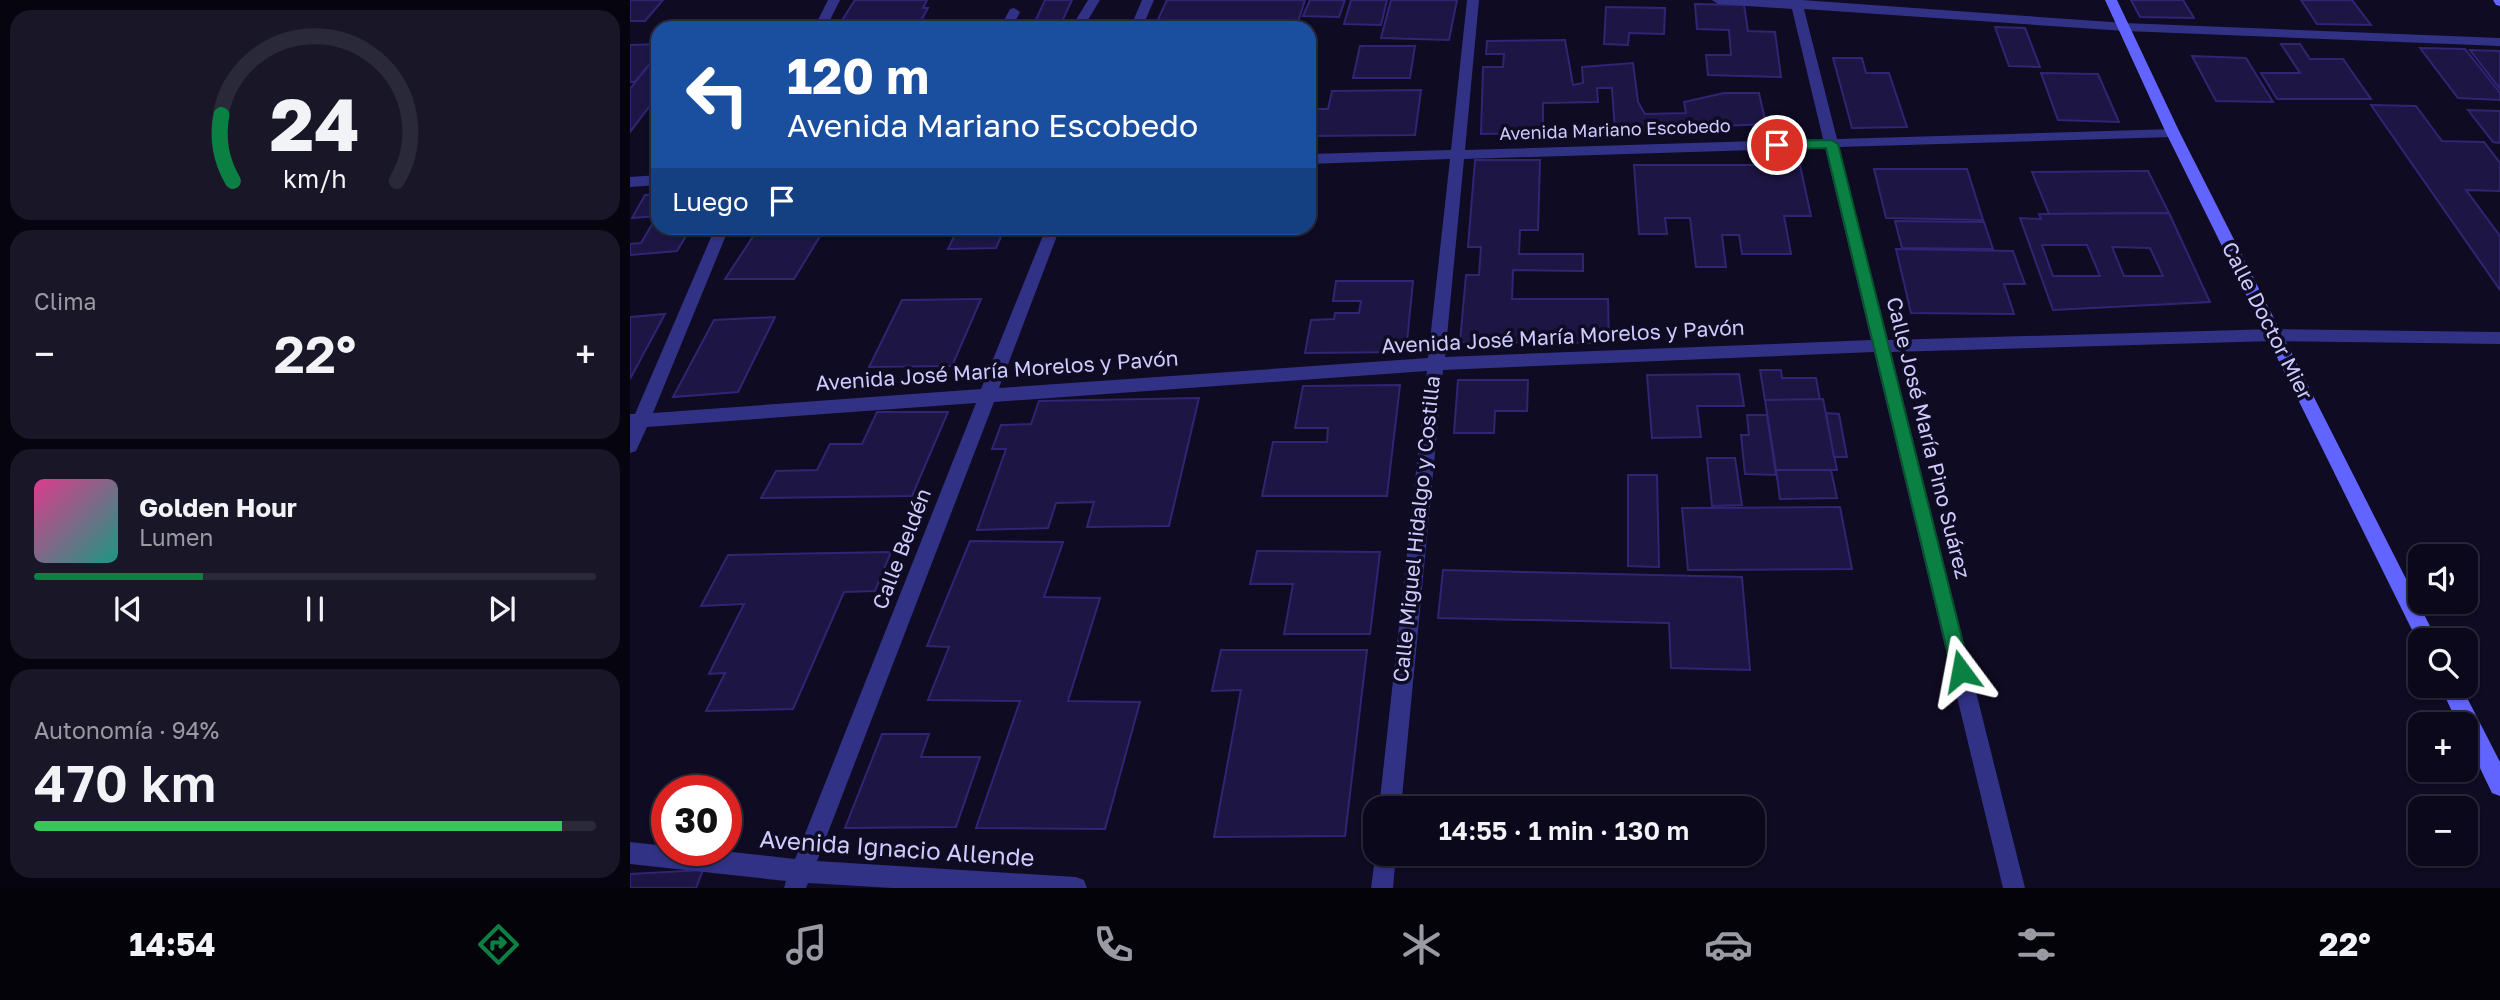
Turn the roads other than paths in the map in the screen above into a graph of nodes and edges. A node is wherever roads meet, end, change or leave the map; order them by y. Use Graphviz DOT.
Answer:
graph roads {
  1 [pos="834,0"];
  2 [pos="1094,0"];
  3 [pos="1148,0"];
  4 [pos="1473,0"];
  5 [pos="1718,0"];
  6 [pos="2111,0"];
  7 [pos="1796,3"];
  8 [pos="1014,12"];
  9 [pos="824,21"];
  10 [pos="1010,21"];
  11 [pos="1081,21"];
  12 [pos="1139,21"];
  13 [pos="2125,27"];
  14 [pos="2500,42"];
  15 [pos="2173,134"];
  16 [pos="1831,144"];
  17 [pos="1455,154"];
  18 [pos="1316,159"];
  19 [pos="651,180"];
  20 [pos="630,182"];
  21 [pos="719,235"];
  22 [pos="1049,235"];
  23 [pos="2274,335"];
  24 [pos="2500,338"];
  25 [pos="1882,346"];
  26 [pos="1433,364"];
  27 [pos="986,394"];
  28 [pos="636,421"];
  29 [pos="630,446"];
  30 [pos="2421,628"];
  31 [pos="2456,698"];
  32 [pos="2500,785"];
  33 [pos="1391,796"];
  34 [pos="630,853"];
  35 [pos="1384,866"];
  36 [pos="799,880"];
  37 [pos="1076,888"];
  38 [pos="1382,888"];
  39 [pos="2014,888"];
  1 -- 9 [label="street"];
  2 -- 11 [label="street"];
  3 -- 12 [label="street"];
  4 -- 17 [label="street, Calle Miguel Hidalgo y Costilla"];
  5 -- 7 [label="street"];
  6 -- 13 [label="main road, Calle Doctor Mier"];
  7 -- 13 [label="street"];
  7 -- 16 [label="street, Calle José María Pino Suárez"];
  8 -- 10 [label="street"];
  13 -- 14 [label="street"];
  13 -- 15 [label="main road, Calle Doctor Mier"];
  15 -- 16 [label="street, Avenida Mariano Escobedo"];
  15 -- 23 [label="main road, Calle Doctor Mier"];
  16 -- 17 [label="street, Avenida Mariano Escobedo"];
  16 -- 25 [label="street, Calle José María Pino Suárez"];
  17 -- 18 [label="street, Avenida Mariano Escobedo"];
  17 -- 26 [label="street, Calle Miguel Hidalgo y Costilla"];
  19 -- 20 [label="street"];
  21 -- 28 [label="street"];
  22 -- 27 [label="street, Calle Beldén"];
  23 -- 24 [label="street, Avenida José María Morelos y Pavón"];
  23 -- 25 [label="street, Avenida José María Morelos y Pavón"];
  23 -- 30 [label="main road, Calle Doctor Mier"];
  25 -- 26 [label="street, Avenida José María Morelos y Pavón"];
  25 -- 39 [label="street, Calle José María Pino Suárez"];
  26 -- 27 [label="street, Avenida José María Morelos y Pavón"];
  26 -- 33 [label="street, Calle Miguel Hidalgo y Costilla"];
  27 -- 28 [label="street, Avenida José María Morelos y Pavón"];
  27 -- 36 [label="street, Calle Beldén"];
  28 -- 29 [label="street"];
  31 -- 32 [label="main road"];
  34 -- 36 [label="street, Avenida Ignacio Allende"];
  35 -- 38 [label="street"];
  36 -- 37 [label="street, Avenida Ignacio Allende"];
}
